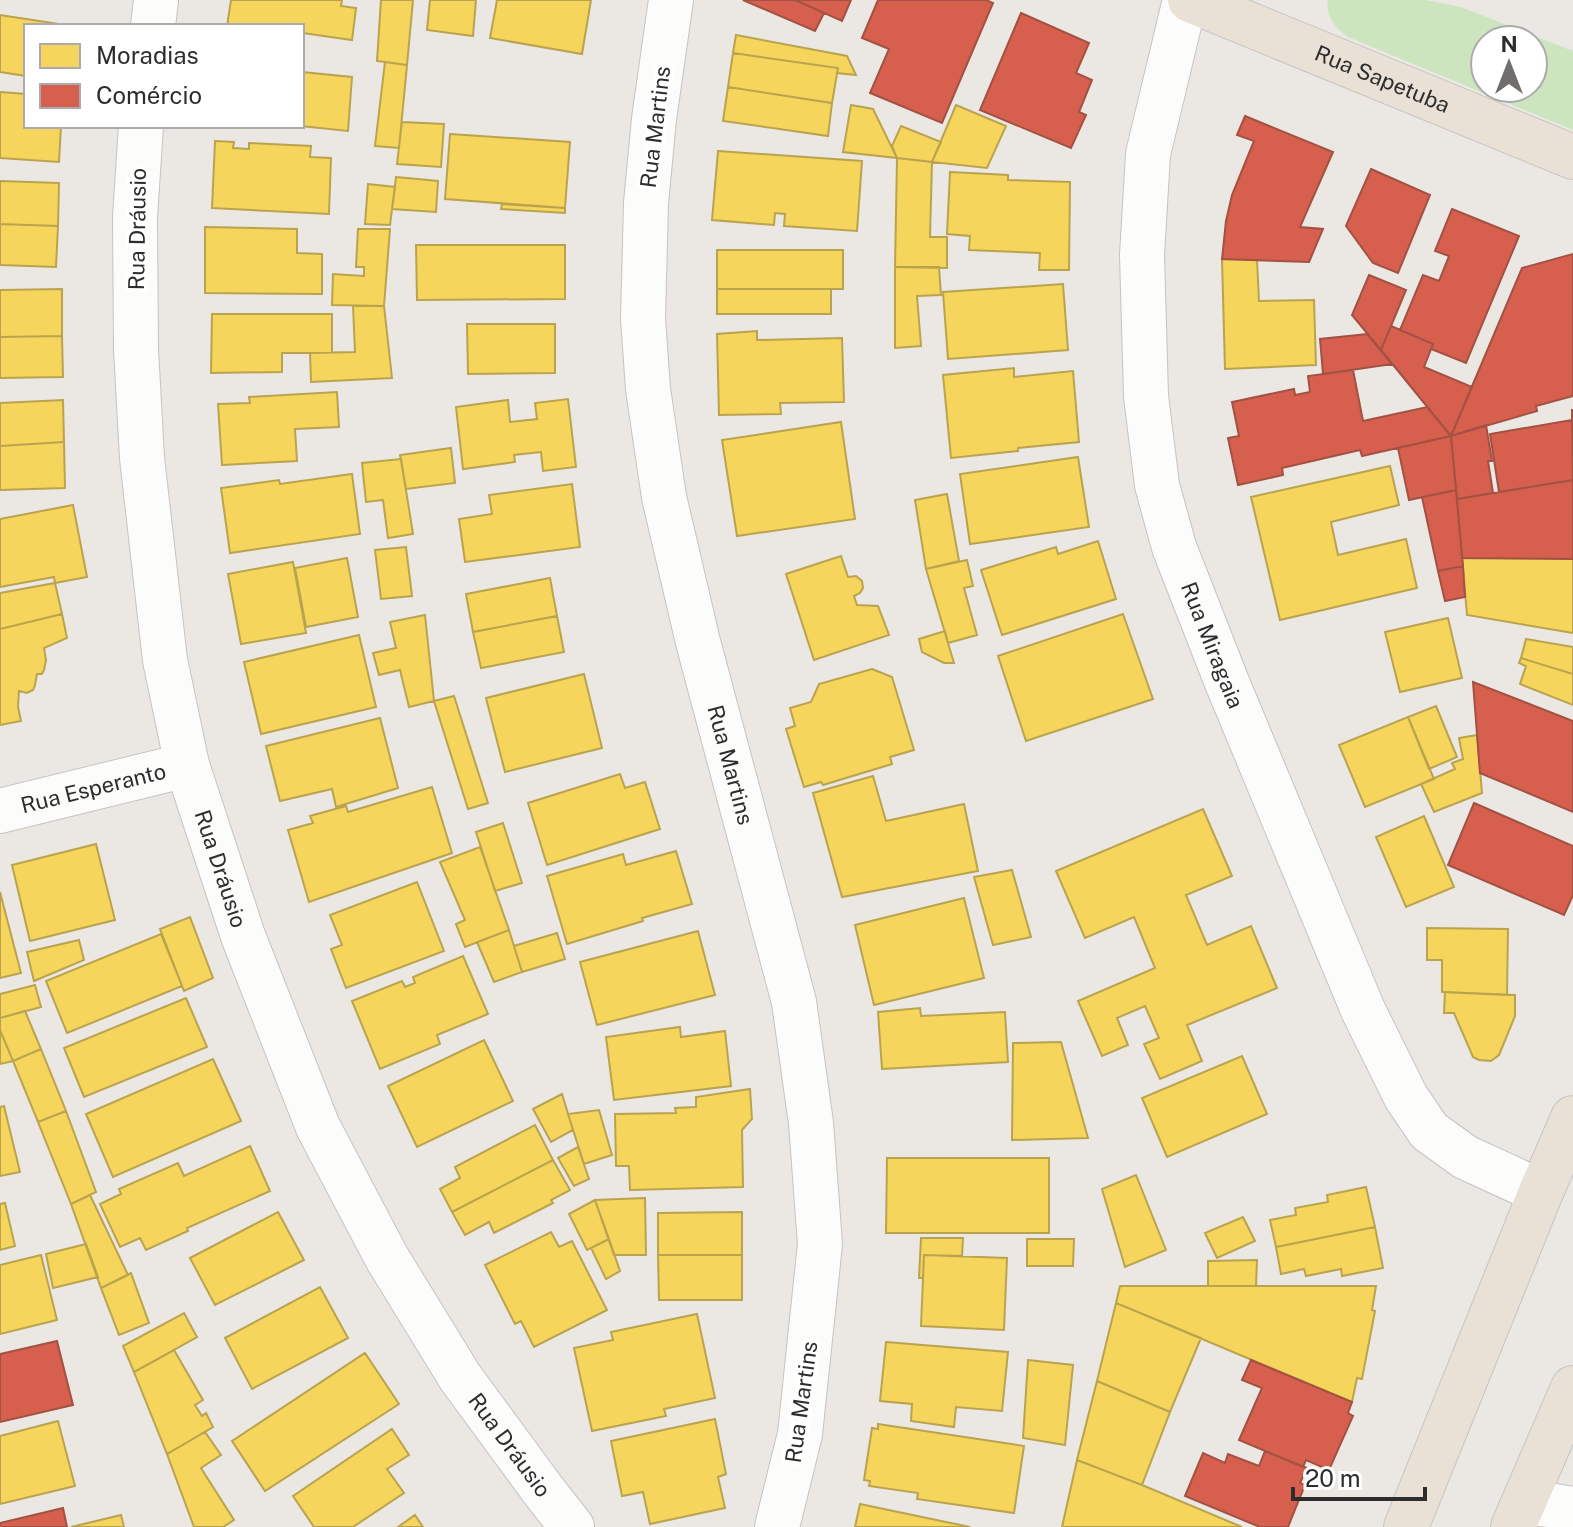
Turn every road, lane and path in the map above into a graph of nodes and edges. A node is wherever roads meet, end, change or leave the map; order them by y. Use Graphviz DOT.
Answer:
graph roads {
  1 [pos="156,0"];
  2 [pos="671,0"];
  3 [pos="1187,0"];
  4 [pos="153,24"];
  5 [pos="141,128"];
  6 [pos="1573,157"];
  7 [pos="187,765"];
  8 [pos="0,811"];
  9 [pos="1573,1118"];
  10 [pos="1541,1192"];
  11 [pos="1573,1388"];
  12 [pos="1573,1509"];
  13 [pos="1518,1516"];
  14 [pos="572,1527"];
  15 [pos="777,1527"];
  16 [pos="1406,1527"];
  1 -- 4 [label="street"];
  2 -- 15 [label="street, Rua Martins"];
  3 -- 6 [label="highway, Rua Sapetuba"];
  3 -- 10 [label="street, Rua Miragaia"];
  5 -- 7 [label="street, Rua Dráusio"];
  7 -- 8 [label="street, Rua Esperanto"];
  7 -- 14 [label="street, Rua Dráusio"];
  9 -- 10 [label="highway"];
  10 -- 16 [label="highway"];
  11 -- 13 [label="highway"];
  12 -- 13 [label="street"];
}
